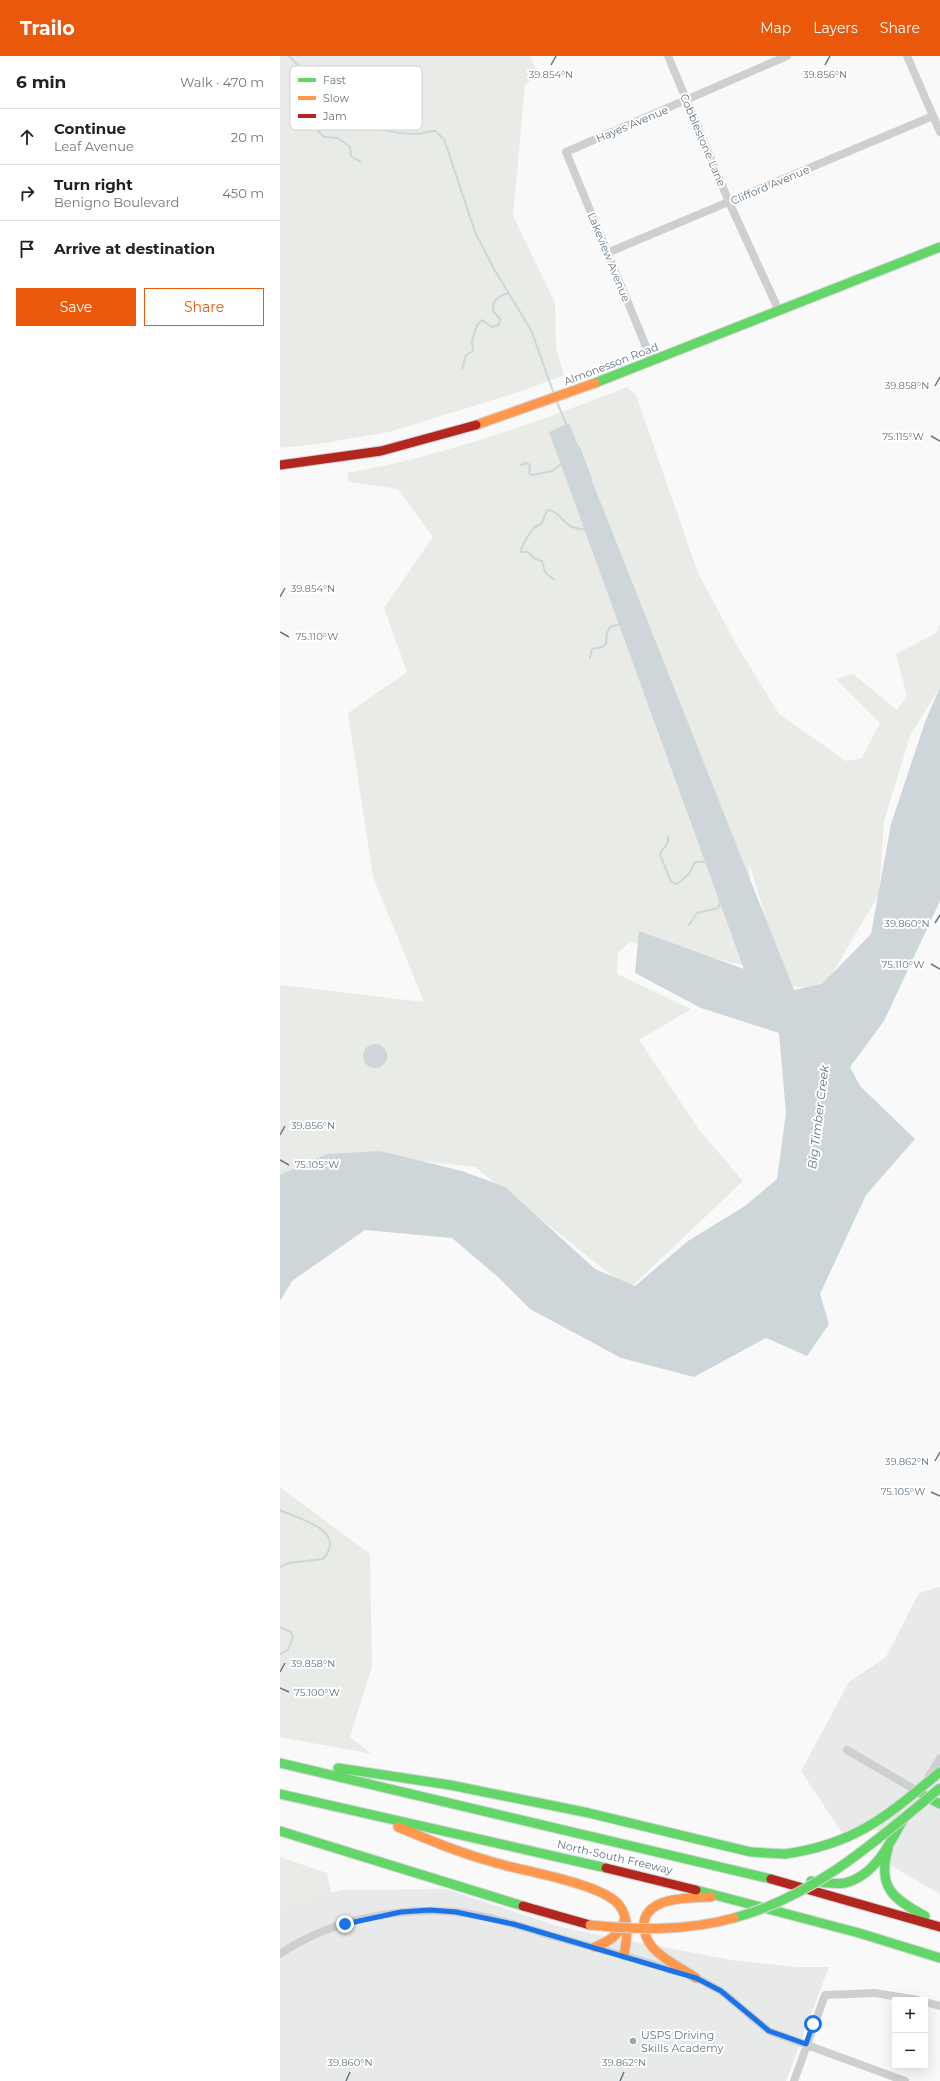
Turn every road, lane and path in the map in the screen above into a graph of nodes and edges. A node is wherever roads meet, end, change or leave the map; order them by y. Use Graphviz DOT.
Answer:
graph roads {
  1 [pos="668,56"];
  2 [pos="787,56"];
  3 [pos="907,56"];
  4 [pos="687,100"];
  5 [pos="933,116"];
  6 [pos="940,132"];
  7 [pos="566,152"];
  8 [pos="729,202"];
  9 [pos="940,247"];
  10 [pos="607,253"];
  11 [pos="779,311"];
  12 [pos="652,361"];
  13 [pos="280,464"];
  14 [pos="847,1750"];
  15 [pos="940,1758"];
  16 [pos="280,1760"];
  17 [pos="280,1764"];
  18 [pos="940,1772"];
  19 [pos="940,1788"];
  20 [pos="919,1792"];
  21 [pos="280,1794"];
  22 [pos="940,1804"];
  23 [pos="364,1813"];
  24 [pos="280,1831"];
  25 [pos="893,1837"];
  26 [pos="759,1876"];
  27 [pos="726,1897"];
  28 [pos="625,1917"];
  29 [pos="643,1923"];
  30 [pos="940,1926"];
  31 [pos="595,1947"];
  32 [pos="632,1951"];
  33 [pos="280,1954"];
  34 [pos="940,1958"];
  35 [pos="696,1978"];
  36 [pos="900,1997"];
  37 [pos="928,2003"];
  38 [pos="940,2006"];
  39 [pos="806,2044"];
  40 [pos="794,2081"];
  41 [pos="905,2081"];
  1 -- 4 [label="street, Cobblestone Lane"];
  2 -- 4 [label="street, Hayes Avenue"];
  3 -- 5 [label="street"];
  4 -- 7 [label="street, Hayes Avenue"];
  4 -- 8 [label="street, Cobblestone Lane"];
  5 -- 6 [label="street"];
  5 -- 8 [label="street, Clifford Avenue"];
  7 -- 10 [label="street, Lakeview Avenue"];
  8 -- 10 [label="street, Clifford Avenue"];
  8 -- 11 [label="street, Cobblestone Lane"];
  9 -- 11 [label="main road, Almonesson Road"];
  10 -- 12 [label="street, Lakeview Avenue"];
  11 -- 12 [label="main road, Almonesson Road"];
  12 -- 13 [label="main road, Almonesson Road"];
  14 -- 20 [label="street"];
  15 -- 20 [label="street"];
  16 -- 18 [label="main road, bridge"];
  17 -- 26 [label="main road, North-South Freeway"];
  19 -- 24 [label="main road, bridge"];
  20 -- 22 [label="main road"];
  20 -- 25 [label="main road"];
  21 -- 23 [label="main road, North-South Freeway"];
  23 -- 27 [label="main road, North-South Freeway"];
  23 -- 28 [label="main road"];
  25 -- 26 [label="main road"];
  25 -- 30 [label="main road"];
  26 -- 30 [label="main road, North-South Freeway"];
  27 -- 29 [label="main road"];
  27 -- 34 [label="main road, North-South Freeway"];
  28 -- 31 [label="main road"];
  28 -- 32 [label="main road"];
  29 -- 32 [label="main road"];
  29 -- 35 [label="main road"];
  31 -- 32 [label="street"];
  31 -- 33 [label="street"];
  32 -- 35 [label="street"];
  35 -- 39 [label="street"];
  36 -- 39 [label="street"];
  37 -- 38 [label="street"];
  39 -- 40 [label="street"];
  39 -- 41 [label="street"];
}
